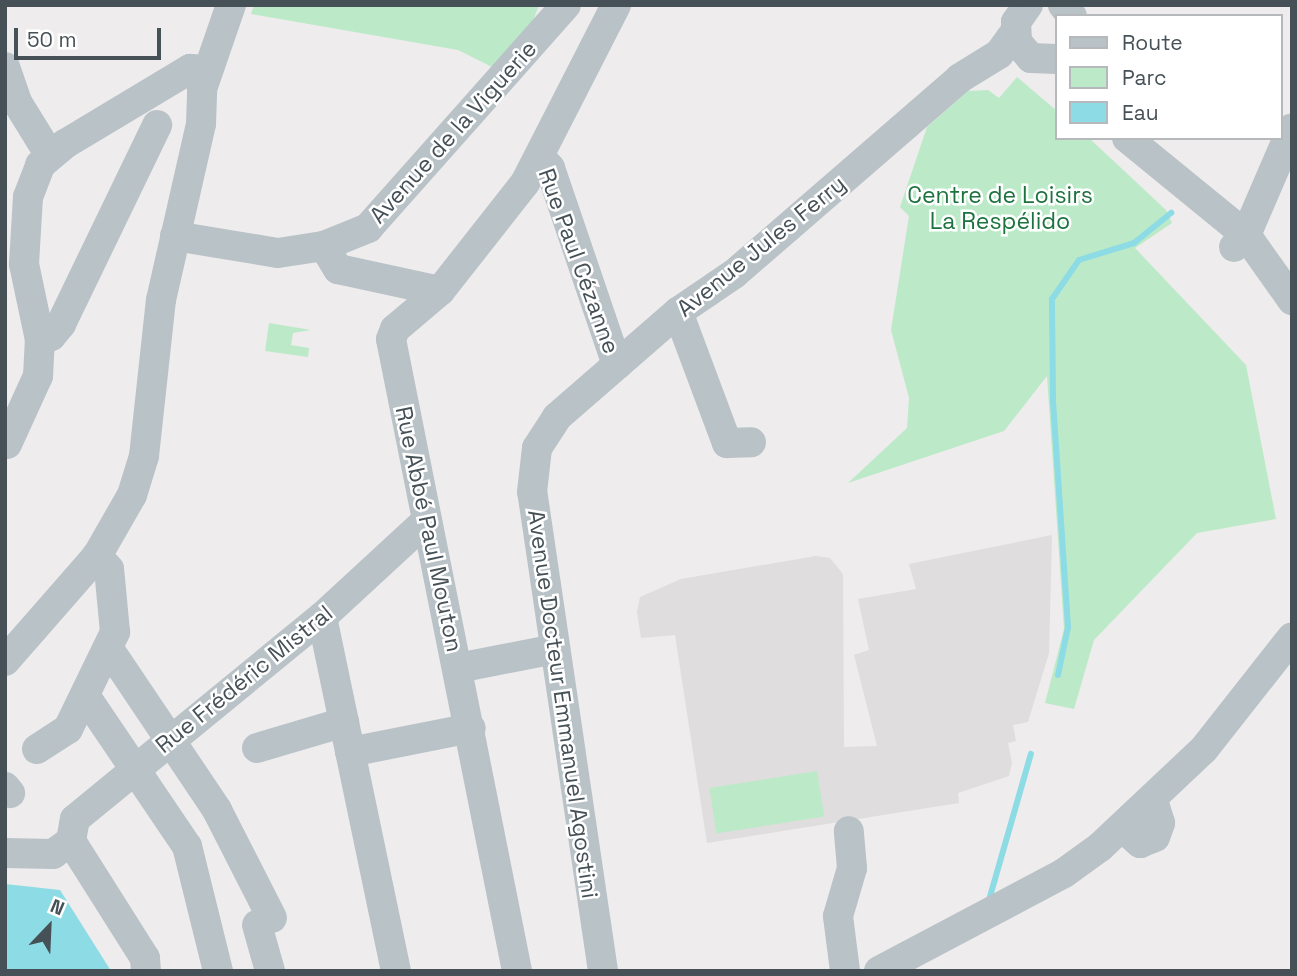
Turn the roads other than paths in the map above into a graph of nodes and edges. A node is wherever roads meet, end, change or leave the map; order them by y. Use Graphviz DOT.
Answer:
graph roads {
  1 [pos="231,5"];
  2 [pos="566,5"];
  3 [pos="616,5"];
  4 [pos="1019,15"];
  5 [pos="1044,58"];
  6 [pos="5,67"];
  7 [pos="208,70"];
  8 [pos="1056,80"];
  9 [pos="157,125"];
  10 [pos="1292,128"];
  11 [pos="1129,140"];
  12 [pos="49,155"];
  13 [pos="540,156"];
  14 [pos="176,236"];
  15 [pos="1240,241"];
  16 [pos="324,246"];
  17 [pos="375,278"];
  18 [pos="440,290"];
  19 [pos="1292,300"];
  20 [pos="678,312"];
  21 [pos="1292,313"];
  22 [pos="401,325"];
  23 [pos="40,340"];
  24 [pos="617,365"];
  25 [pos="542,438"];
  26 [pos="751,442"];
  27 [pos="7,444"];
  28 [pos="426,521"];
  29 [pos="97,556"];
  30 [pos="322,617"];
  31 [pos="1292,637"];
  32 [pos="109,649"];
  33 [pos="555,649"];
  34 [pos="5,661"];
  35 [pos="458,668"];
  36 [pos="86,697"];
  37 [pos="344,722"];
  38 [pos="471,728"];
  39 [pos="170,740"];
  40 [pos="37,748"];
  41 [pos="257,748"];
  42 [pos="350,752"];
  43 [pos="135,769"];
  44 [pos="849,831"];
  45 [pos="71,841"];
  46 [pos="5,853"];
  47 [pos="597,969"];
  48 [pos="146,971"];
  49 [pos="218,971"];
  50 [pos="270,971"];
  51 [pos="396,971"];
  52 [pos="517,971"];
  53 [pos="845,971"];
  54 [pos="879,971"];
  1 -- 7 [label="street"];
  2 -- 16 [label="street, Avenue de la Viguerie"];
  3 -- 13 [label="street"];
  4 -- 5 [label="street"];
  4 -- 20 [label="street, Avenue Jules Ferry"];
  5 -- 8 [label="street"];
  6 -- 12 [label="street"];
  7 -- 12 [label="street"];
  7 -- 14 [label="street"];
  9 -- 23 [label="street"];
  10 -- 15 [label="street"];
  11 -- 15 [label="street"];
  12 -- 23 [label="street"];
  13 -- 18 [label="street"];
  13 -- 24 [label="street, Rue Paul Cézanne"];
  14 -- 16 [label="street, Avenue de la Viguerie"];
  14 -- 29 [label="street"];
  15 -- 19 [label="street"];
  15 -- 21 [label="street"];
  16 -- 17 [label="street"];
  17 -- 18 [label="street"];
  17 -- 22 [label="street"];
  18 -- 22 [label="street"];
  20 -- 24 [label="street, Avenue Jules Ferry"];
  20 -- 26 [label="street"];
  22 -- 28 [label="street, Rue Abbé Paul Mouton"];
  23 -- 27 [label="street"];
  24 -- 25 [label="street, Avenue Jules Ferry"];
  25 -- 33 [label="street, Avenue Docteur Emmanuel Agostini"];
  28 -- 30 [label="street, Rue Frédéric Mistral"];
  28 -- 35 [label="street, Rue Abbé Paul Mouton"];
  29 -- 32 [label="street"];
  29 -- 34 [label="street"];
  30 -- 37 [label="street"];
  30 -- 39 [label="street, Rue Frédéric Mistral"];
  31 -- 54 [label="street"];
  32 -- 36 [label="street"];
  32 -- 39 [label="street"];
  33 -- 35 [label="street"];
  33 -- 47 [label="street, Avenue Docteur Emmanuel Agostini"];
  35 -- 38 [label="street, Rue Abbé Paul Mouton"];
  36 -- 40 [label="street"];
  36 -- 43 [label="street"];
  37 -- 41 [label="street"];
  37 -- 42 [label="street"];
  38 -- 42 [label="street"];
  38 -- 52 [label="street, Rue Abbé Paul Mouton"];
  39 -- 43 [label="street, Rue Frédéric Mistral"];
  39 -- 50 [label="street"];
  42 -- 51 [label="street"];
  43 -- 45 [label="street, Rue Frédéric Mistral"];
  43 -- 49 [label="street"];
  44 -- 53 [label="street"];
  45 -- 46 [label="street"];
  45 -- 48 [label="street"];
}
